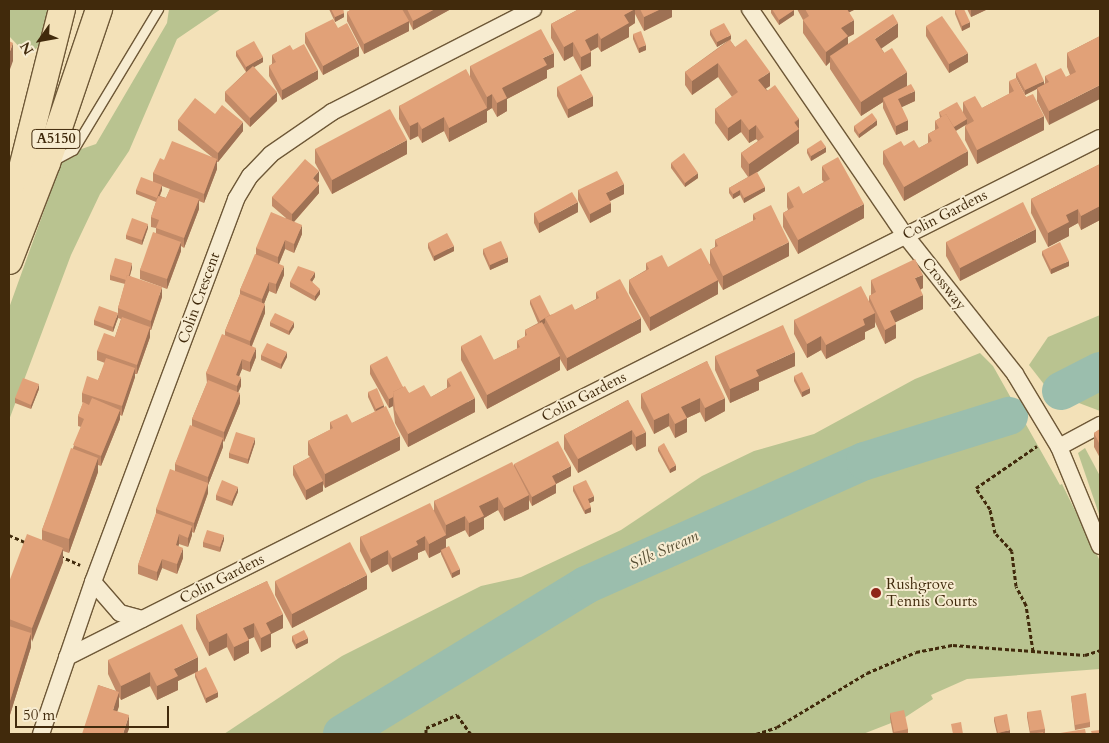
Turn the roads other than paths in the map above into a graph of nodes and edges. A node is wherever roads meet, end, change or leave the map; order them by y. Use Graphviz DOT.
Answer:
graph roads {
  1 [pos="62,9"];
  2 [pos="158,9"];
  3 [pos="533,9"];
  4 [pos="750,9"];
  5 [pos="99,12"];
  6 [pos="1100,138"];
  7 [pos="36,160"];
  8 [pos="9,220"];
  9 [pos="905,235"];
  10 [pos="9,261"];
  11 [pos="1100,425"];
  12 [pos="1056,441"];
  13 [pos="1100,546"];
  14 [pos="95,577"];
  15 [pos="142,620"];
  16 [pos="67,657"];
  17 [pos="41,734"];
  1 -- 7 [label="main road, A5150"];
  2 -- 7 [label="lane"];
  3 -- 14 [label="street, Colin Crescent"];
  4 -- 9 [label="street, Crossway"];
  5 -- 7 [label="main road, A5150"];
  6 -- 9 [label="street, Colin Gardens"];
  7 -- 8 [label="main road, A5150"];
  7 -- 10 [label="main road, A5150"];
  9 -- 12 [label="street, Crossway"];
  9 -- 15 [label="street, Colin Gardens"];
  11 -- 12 [label="street"];
  12 -- 13 [label="street, Crossway"];
  14 -- 15 [label="street"];
  14 -- 16 [label="street, Colin Crescent"];
  15 -- 16 [label="street, Colin Gardens"];
  16 -- 17 [label="street, Colin Crescent"];
}
